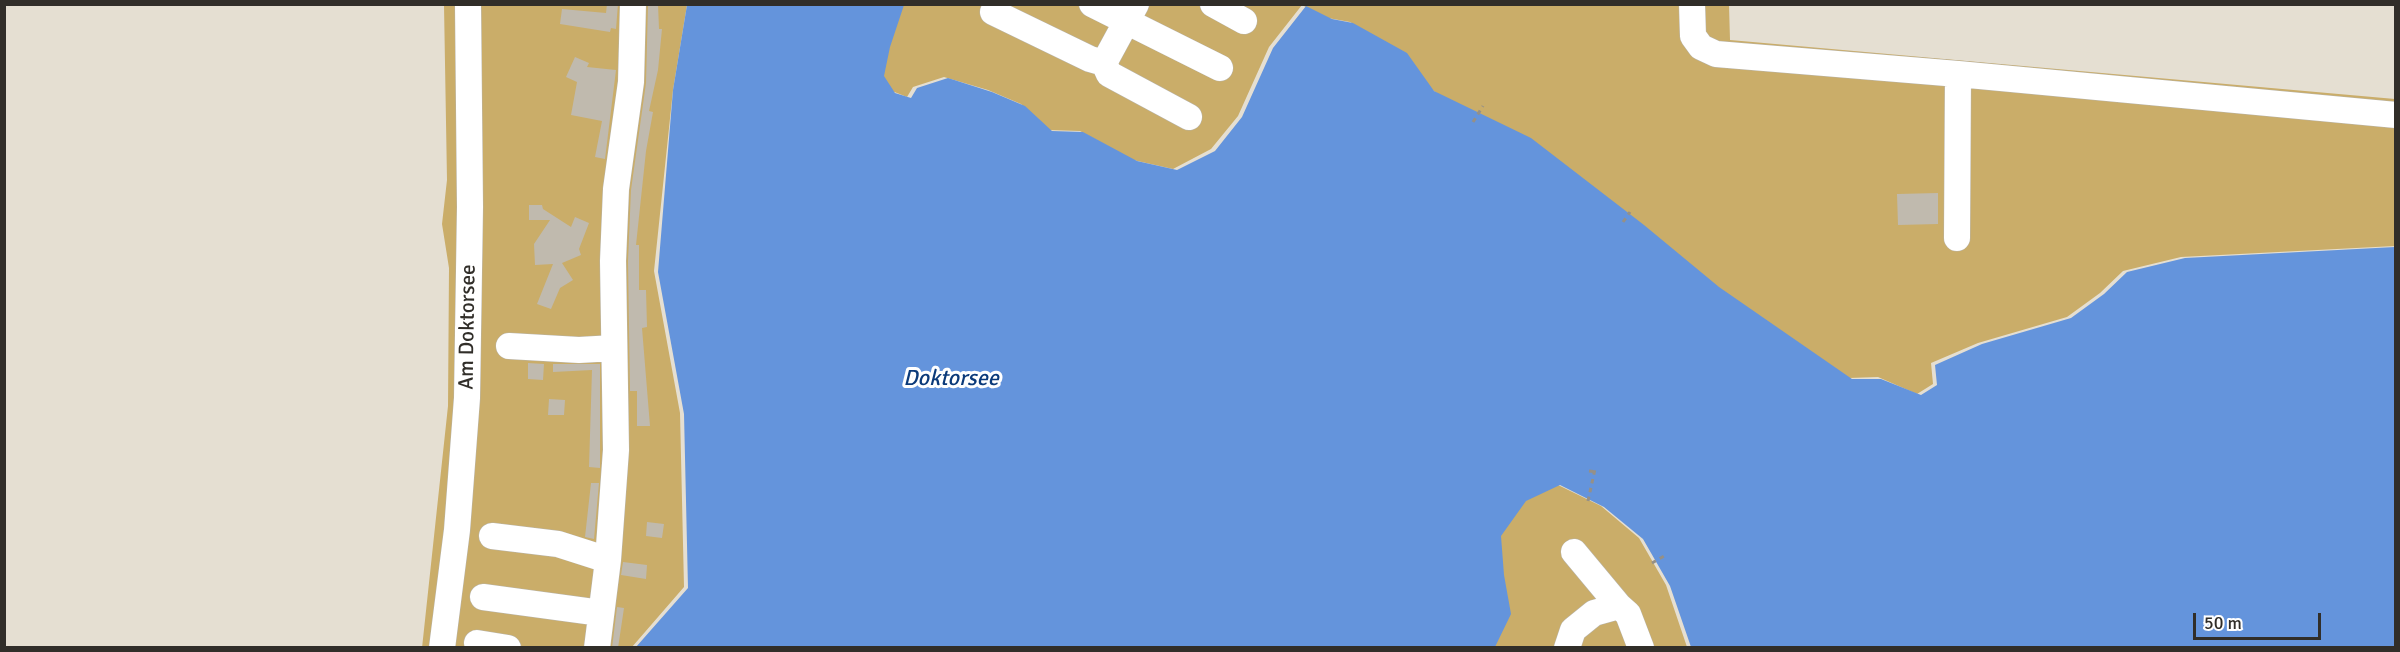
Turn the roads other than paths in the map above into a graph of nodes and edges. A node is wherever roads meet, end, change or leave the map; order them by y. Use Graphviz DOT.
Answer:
graph roads {
  1 [pos="468,4"];
  2 [pos="633,4"];
  3 [pos="1092,4"];
  4 [pos="1213,4"];
  5 [pos="1692,4"];
  6 [pos="993,12"];
  7 [pos="1131,13"];
  8 [pos="1244,21"];
  9 [pos="1104,63"];
  10 [pos="1220,68"];
  11 [pos="1958,74"];
  12 [pos="2396,115"];
  13 [pos="1189,117"];
  14 [pos="1957,238"];
  15 [pos="509,346"];
  16 [pos="614,348"];
  17 [pos="492,536"];
  18 [pos="1574,552"];
  19 [pos="608,560"];
  20 [pos="483,597"];
  21 [pos="1619,606"];
  22 [pos="601,613"];
  23 [pos="477,643"];
  24 [pos="442,648"];
  25 [pos="508,648"];
  26 [pos="597,648"];
  27 [pos="1567,648"];
  28 [pos="1641,648"];
  1 -- 24 [label="street, Am Doktorsee"];
  2 -- 16 [label="street"];
  3 -- 7 [label="street"];
  4 -- 8 [label="street"];
  5 -- 11 [label="street"];
  6 -- 9 [label="street"];
  7 -- 9 [label="street"];
  7 -- 10 [label="street"];
  9 -- 13 [label="street"];
  11 -- 12 [label="street"];
  11 -- 14 [label="street"];
  15 -- 16 [label="street"];
  16 -- 19 [label="street"];
  17 -- 19 [label="street"];
  18 -- 21 [label="street"];
  19 -- 22 [label="street"];
  20 -- 22 [label="street"];
  21 -- 27 [label="street"];
  21 -- 28 [label="street"];
  22 -- 26 [label="street"];
  23 -- 25 [label="street"];
}
